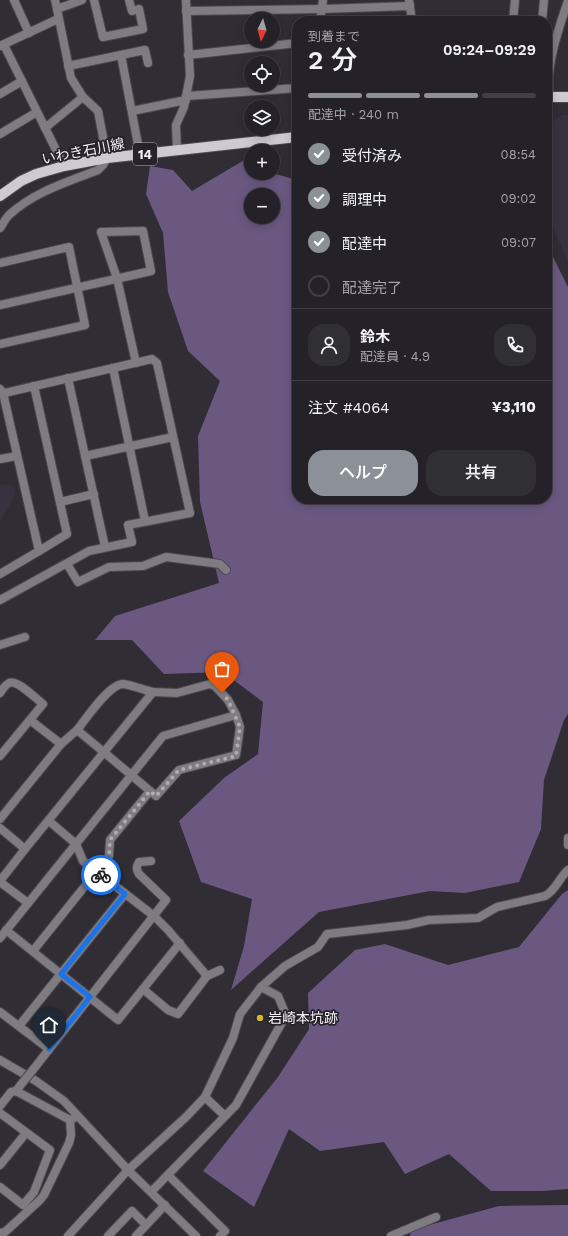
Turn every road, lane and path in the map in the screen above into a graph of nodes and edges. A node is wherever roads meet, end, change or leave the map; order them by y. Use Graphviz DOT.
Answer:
graph roads {
  1 [pos="14,0"];
  2 [pos="82,0"];
  3 [pos="94,0"];
  4 [pos="130,0"];
  5 [pos="186,0"];
  6 [pos="323,0"];
  7 [pos="514,0"];
  8 [pos="544,0"];
  9 [pos="568,1"];
  10 [pos="410,3"];
  11 [pos="56,4"];
  12 [pos="322,9"];
  13 [pos="186,11"];
  14 [pos="321,16"];
  15 [pos="411,16"];
  16 [pos="513,16"];
  17 [pos="542,16"];
  18 [pos="58,19"];
  19 [pos="29,33"];
  20 [pos="552,43"];
  21 [pos="292,44"];
  22 [pos="2,45"];
  23 [pos="121,55"];
  24 [pos="188,55"];
  25 [pos="148,63"];
  26 [pos="68,66"];
  27 [pos="22,81"];
  28 [pos="292,88"];
  29 [pos="0,94"];
  30 [pos="83,97"];
  31 [pos="552,97"];
  32 [pos="568,97"];
  33 [pos="186,98"];
  34 [pos="132,111"];
  35 [pos="37,112"];
  36 [pos="44,128"];
  37 [pos="0,134"];
  38 [pos="292,138"];
  39 [pos="177,150"];
  40 [pos="140,155"];
  41 [pos="107,158"];
  42 [pos="64,166"];
  43 [pos="0,196"];
  44 [pos="0,228"];
  45 [pos="0,263"];
  46 [pos="117,278"];
  47 [pos="78,287"];
  48 [pos="0,305"];
  49 [pos="0,344"];
  50 [pos="136,363"];
  51 [pos="113,368"];
  52 [pos="68,378"];
  53 [pos="34,386"];
  54 [pos="1,392"];
  55 [pos="173,437"];
  56 [pos="129,446"];
  57 [pos="17,456"];
  58 [pos="85,456"];
  59 [pos="0,459"];
  60 [pos="94,494"];
  61 [pos="60,502"];
  62 [pos="145,521"];
  63 [pos="105,547"];
  64 [pos="39,551"];
  65 [pos="68,564"];
  66 [pos="226,570"];
  67 [pos="0,574"];
  68 [pos="0,590"];
  69 [pos="2,600"];
  70 [pos="25,637"];
  71 [pos="0,645"];
  72 [pos="153,692"];
  73 [pos="0,693"];
  74 [pos="236,715"];
  75 [pos="30,720"];
  76 [pos="77,730"];
  77 [pos="61,744"];
  78 [pos="104,752"];
  79 [pos="0,756"];
  80 [pos="131,775"];
  81 [pos="150,791"];
  82 [pos="0,819"];
  83 [pos="49,821"];
  84 [pos="0,828"];
  85 [pos="568,838"];
  86 [pos="76,844"];
  87 [pos="568,845"];
  88 [pos="26,849"];
  89 [pos="151,861"];
  90 [pos="568,870"];
  91 [pos="97,872"];
  92 [pos="0,881"];
  93 [pos="125,894"];
  94 [pos="28,903"];
  95 [pos="154,916"];
  96 [pos="6,930"];
  97 [pos="0,938"];
  98 [pos="180,943"];
  99 [pos="33,952"];
  100 [pos="220,970"];
  101 [pos="61,974"];
  102 [pos="207,976"];
  103 [pos="261,987"];
  104 [pos="143,989"];
  105 [pos="90,997"];
  106 [pos="0,1012"];
  107 [pos="19,1026"];
  108 [pos="49,1049"];
  109 [pos="0,1060"];
  110 [pos="16,1091"];
  111 [pos="205,1097"];
  112 [pos="0,1106"];
  113 [pos="0,1113"];
  114 [pos="78,1115"];
  115 [pos="225,1116"];
  116 [pos="70,1120"];
  117 [pos="26,1133"];
  118 [pos="0,1165"];
  119 [pos="128,1170"];
  120 [pos="168,1175"];
  121 [pos="0,1187"];
  122 [pos="151,1192"];
  123 [pos="165,1205"];
  124 [pos="436,1217"];
  125 [pos="146,1226"];
  126 [pos="0,1232"];
  127 [pos="68,1236"];
  128 [pos="108,1236"];
  129 [pos="136,1236"];
  130 [pos="196,1236"];
  131 [pos="220,1236"];
  132 [pos="391,1236"];
  1 -- 19 [label="street"];
  2 -- 11 [label="street"];
  3 -- 4 [label="street"];
  5 -- 13 [label="street"];
  6 -- 12 [label="street"];
  7 -- 16 [label="street"];
  8 -- 17 [label="street"];
  9 -- 20 [label="street"];
  10 -- 12 [label="street"];
  10 -- 15 [label="street"];
  11 -- 18 [label="street"];
  12 -- 13 [label="street"];
  12 -- 14 [label="street"];
  13 -- 24 [label="street"];
  18 -- 19 [label="street"];
  18 -- 26 [label="street"];
  19 -- 22 [label="street"];
  21 -- 24 [label="street"];
  22 -- 27 [label="street"];
  23 -- 25 [label="street"];
  23 -- 26 [label="street"];
  23 -- 34 [label="street"];
  24 -- 33 [label="street"];
  26 -- 30 [label="street"];
  27 -- 29 [label="street"];
  27 -- 35 [label="street"];
  28 -- 33 [label="street"];
  30 -- 36 [label="street"];
  30 -- 41 [label="street"];
  31 -- 32 [label="main road"];
  33 -- 34 [label="street"];
  33 -- 39 [label="street"];
  34 -- 40 [label="street"];
  35 -- 36 [label="street"];
  35 -- 37 [label="street"];
  36 -- 42 [label="street"];
  38 -- 39 [label="main road, いわき石川線 / 14"];
  39 -- 40 [label="main road, いわき石川線 / 14"];
  40 -- 41 [label="main road, いわき石川線 / 14"];
  41 -- 42 [label="main road, いわき石川線 / 14"];
  41 -- 44 [label="street"];
  42 -- 43 [label="main road, いわき石川線 / 14"];
  45 -- 47 [label="street"];
  46 -- 46 [label="street"];
  46 -- 47 [label="street"];
  46 -- 50 [label="street"];
  47 -- 48 [label="street"];
  47 -- 49 [label="street"];
  50 -- 51 [label="street"];
  50 -- 55 [label="street"];
  51 -- 52 [label="street"];
  51 -- 56 [label="street"];
  52 -- 53 [label="street"];
  52 -- 58 [label="street"];
  53 -- 54 [label="street"];
  53 -- 61 [label="street"];
  54 -- 57 [label="street"];
  55 -- 56 [label="street"];
  55 -- 62 [label="street"];
  56 -- 58 [label="street"];
  56 -- 62 [label="street"];
  57 -- 59 [label="street"];
  57 -- 64 [label="street"];
  58 -- 60 [label="street"];
  60 -- 61 [label="street"];
  60 -- 63 [label="street"];
  61 -- 64 [label="street"];
  62 -- 63 [label="street"];
  63 -- 65 [label="street"];
  64 -- 67 [label="street"];
  65 -- 66 [label="street"];
  65 -- 69 [label="street"];
  68 -- 69 [label="street"];
  70 -- 71 [label="street"];
  72 -- 74 [label="street"];
  72 -- 76 [label="street"];
  72 -- 78 [label="street"];
  73 -- 75 [label="street"];
  74 -- 80 [label="street"];
  74 -- 81 [label="street"];
  75 -- 77 [label="street"];
  75 -- 79 [label="street"];
  76 -- 77 [label="street"];
  76 -- 78 [label="street"];
  77 -- 82 [label="street"];
  78 -- 80 [label="street"];
  78 -- 83 [label="street"];
  80 -- 81 [label="street"];
  80 -- 86 [label="street"];
  81 -- 91 [label="street"];
  83 -- 86 [label="street"];
  83 -- 88 [label="street"];
  84 -- 88 [label="street"];
  85 -- 87 [label="street"];
  86 -- 91 [label="street"];
  86 -- 94 [label="street"];
  88 -- 92 [label="street"];
  89 -- 95 [label="street"];
  90 -- 103 [label="street"];
  91 -- 93 [label="street"];
  91 -- 99 [label="street"];
  92 -- 94 [label="street"];
  93 -- 95 [label="street"];
  93 -- 101 [label="street"];
  94 -- 96 [label="street"];
  95 -- 98 [label="street"];
  95 -- 105 [label="street"];
  96 -- 97 [label="street"];
  96 -- 99 [label="street"];
  98 -- 102 [label="street"];
  98 -- 104 [label="street"];
  99 -- 101 [label="street"];
  100 -- 102 [label="street"];
  101 -- 105 [label="street"];
  101 -- 107 [label="street"];
  102 -- 104 [label="street"];
  103 -- 111 [label="street"];
  103 -- 115 [label="street"];
  104 -- 105 [label="street"];
  105 -- 108 [label="street"];
  106 -- 107 [label="street"];
  107 -- 108 [label="street"];
  108 -- 110 [label="street, bridge"];
  109 -- 114 [label="street"];
  110 -- 112 [label="street"];
  110 -- 116 [label="street"];
  111 -- 115 [label="street"];
  111 -- 119 [label="street"];
  113 -- 117 [label="street"];
  114 -- 116 [label="street"];
  114 -- 119 [label="street"];
  115 -- 120 [label="street"];
  116 -- 126 [label="street"];
  117 -- 118 [label="street"];
  117 -- 121 [label="street"];
  119 -- 122 [label="street"];
  119 -- 127 [label="street"];
  120 -- 122 [label="street"];
  120 -- 131 [label="street"];
  122 -- 123 [label="street"];
  123 -- 125 [label="street"];
  123 -- 130 [label="street"];
  124 -- 132 [label="street"];
  125 -- 128 [label="street"];
  125 -- 129 [label="street"];
}
